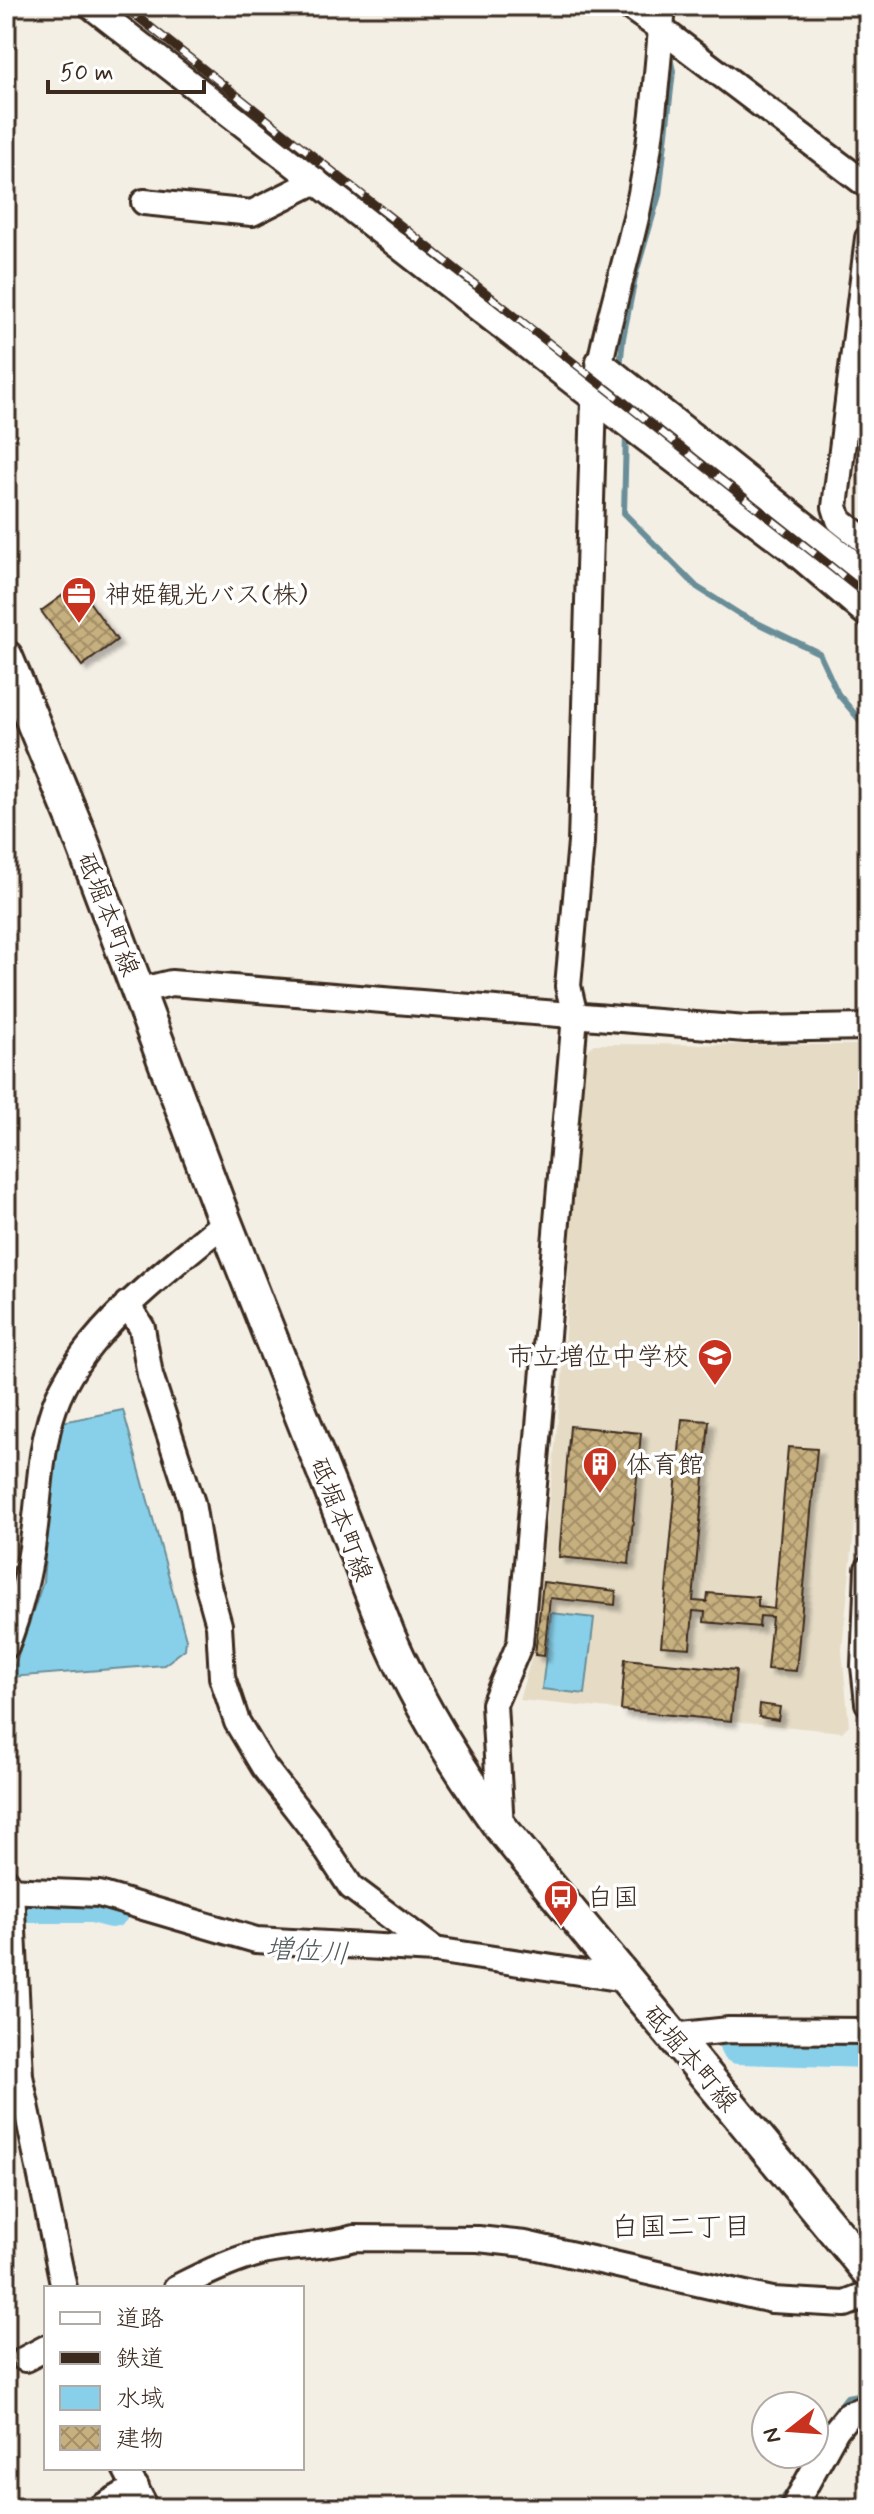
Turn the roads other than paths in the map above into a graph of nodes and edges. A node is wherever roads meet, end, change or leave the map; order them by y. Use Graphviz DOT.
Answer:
graph roads {
  1 [pos="91,6"];
  2 [pos="628,6"];
  3 [pos="662,17"];
  4 [pos="316,181"];
  5 [pos="868,186"];
  6 [pos="144,202"];
  7 [pos="868,238"];
  8 [pos="599,361"];
  9 [pos="594,398"];
  10 [pos="868,543"];
  11 [pos="868,575"];
  12 [pos="868,615"];
  13 [pos="6,657"];
  14 [pos="138,991"];
  15 [pos="575,1016"];
  16 [pos="868,1027"];
  17 [pos="225,1222"];
  18 [pos="127,1304"];
  19 [pos="868,1569"];
  20 [pos="6,1646"];
  21 [pos="866,1666"];
  22 [pos="868,1703"];
  23 [pos="501,1828"];
  24 [pos="8,1887"];
  25 [pos="435,1950"];
  26 [pos="625,1979"];
  27 [pos="868,2031"];
  28 [pos="673,2036"];
  29 [pos="868,2271"];
  30 [pos="64,2286"];
  31 [pos="180,2286"];
  32 [pos="868,2295"];
  33 [pos="868,2408"];
  34 [pos="136,2488"];
  35 [pos="100,2508"];
  36 [pos="793,2508"];
  1 -- 4 [label="street"];
  2 -- 3 [label="street"];
  3 -- 5 [label="street"];
  3 -- 8 [label="street"];
  4 -- 6 [label="street"];
  4 -- 9 [label="street"];
  7 -- 10 [label="street"];
  8 -- 9 [label="street"];
  8 -- 11 [label="street"];
  9 -- 12 [label="street"];
  9 -- 15 [label="street"];
  13 -- 14 [label="main road, 砥堀本町線"];
  14 -- 15 [label="street"];
  14 -- 17 [label="main road, 砥堀本町線"];
  15 -- 16 [label="street"];
  15 -- 23 [label="street"];
  17 -- 18 [label="street"];
  17 -- 23 [label="main road, 砥堀本町線"];
  18 -- 20 [label="street"];
  18 -- 25 [label="street"];
  19 -- 21 [label="street"];
  21 -- 22 [label="street"];
  23 -- 26 [label="main road, 砥堀本町線"];
  24 -- 25 [label="street"];
  24 -- 30 [label="street"];
  25 -- 26 [label="street"];
  26 -- 28 [label="main road, 砥堀本町線"];
  27 -- 28 [label="street"];
  28 -- 29 [label="main road, 砥堀本町線"];
  31 -- 32 [label="street"];
  33 -- 36 [label="street"];
  34 -- 35 [label="street"];
}
